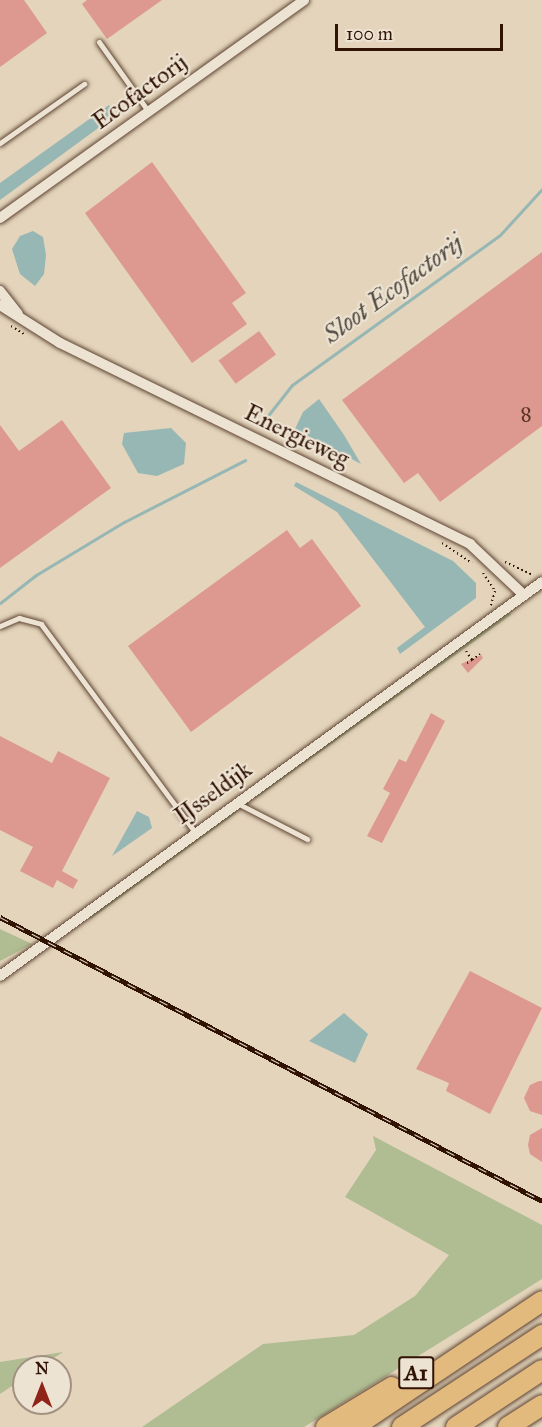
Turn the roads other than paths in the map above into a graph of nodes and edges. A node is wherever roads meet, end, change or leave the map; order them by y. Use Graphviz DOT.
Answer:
graph roads {
  1 [pos="304,0"];
  2 [pos="99,42"];
  3 [pos="84,84"];
  4 [pos="148,111"];
  5 [pos="0,143"];
  6 [pos="0,218"];
  7 [pos="0,291"];
  8 [pos="0,305"];
  9 [pos="39,332"];
  10 [pos="542,582"];
  11 [pos="524,595"];
  12 [pos="0,626"];
  13 [pos="236,802"];
  14 [pos="195,832"];
  15 [pos="307,839"];
  16 [pos="0,976"];
  17 [pos="542,1301"];
  18 [pos="508,1325"];
  19 [pos="542,1335"];
  20 [pos="542,1370"];
  21 [pos="542,1405"];
  22 [pos="326,1427"];
  23 [pos="354,1427"];
  24 [pos="402,1427"];
  25 [pos="456,1427"];
  26 [pos="508,1427"];
  1 -- 4 [label="street, Ecofactorij"];
  2 -- 4 [label="lane"];
  3 -- 5 [label="lane"];
  4 -- 6 [label="street, Ecofactorij"];
  7 -- 9 [label="street, Energieweg"];
  8 -- 9 [label="street, Energieweg"];
  9 -- 11 [label="street, Energieweg"];
  10 -- 11 [label="street, IJsseldijk"];
  11 -- 13 [label="street, IJsseldijk"];
  12 -- 14 [label="lane"];
  13 -- 14 [label="street, IJsseldijk"];
  13 -- 15 [label="lane"];
  14 -- 16 [label="street, IJsseldijk"];
  17 -- 18 [label="highway, A1"];
  18 -- 22 [label="highway, A1"];
  18 -- 23 [label="highway, A1"];
  19 -- 24 [label="highway, A1"];
  20 -- 25 [label="highway"];
  21 -- 26 [label="highway"];
}
